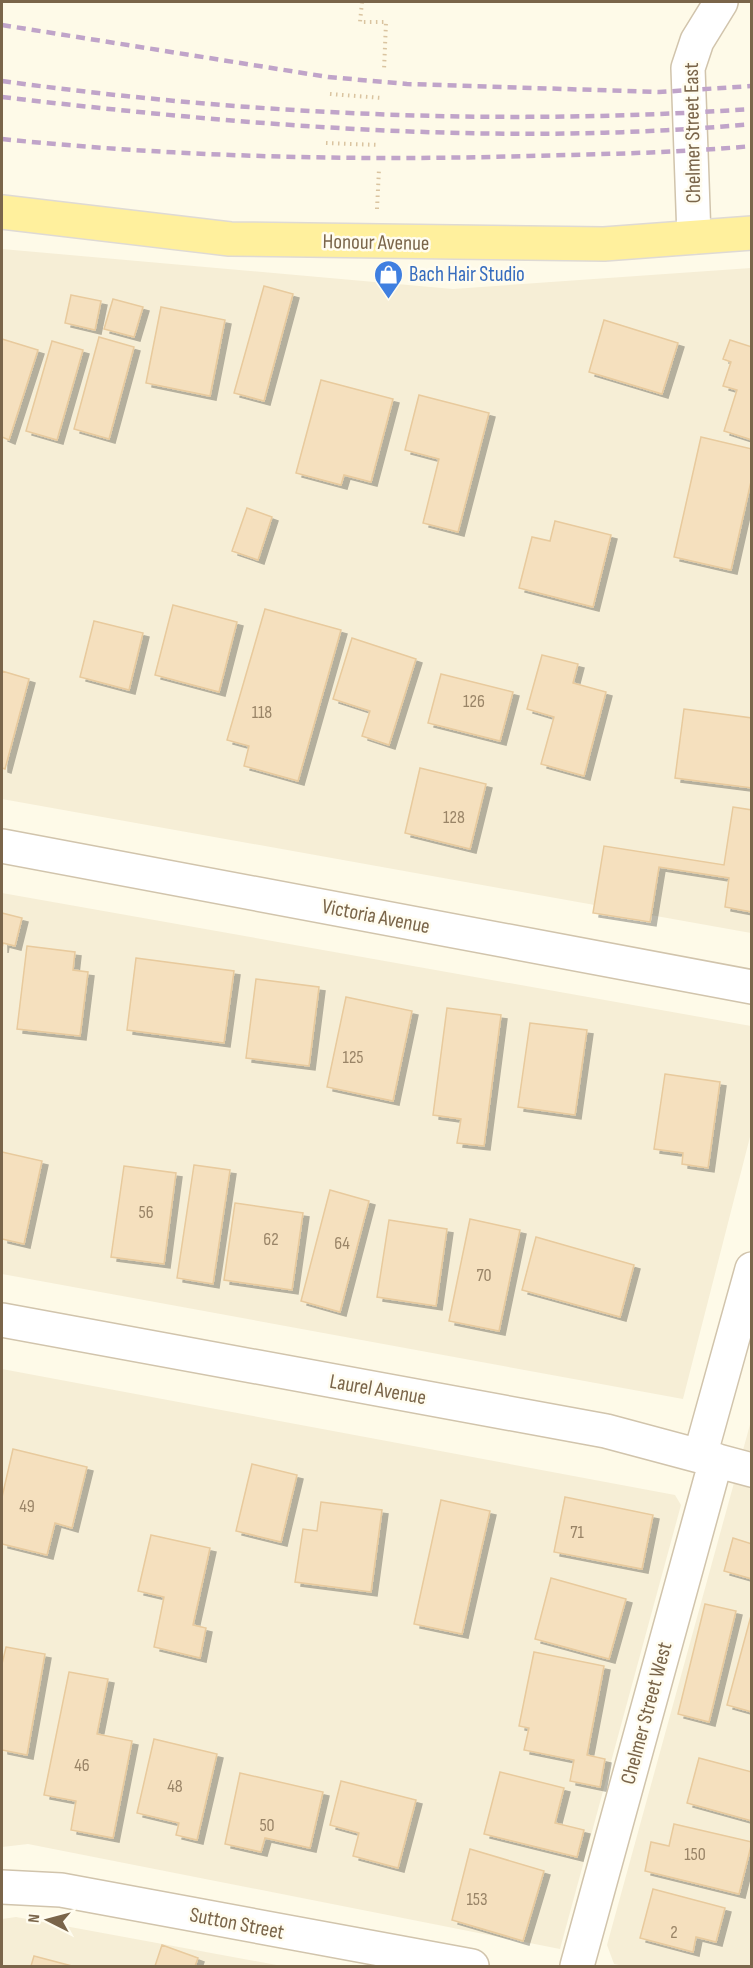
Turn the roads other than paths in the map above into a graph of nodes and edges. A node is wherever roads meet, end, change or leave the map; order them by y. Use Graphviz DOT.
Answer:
graph roads {
  1 [pos="714,4"];
  2 [pos="2,212"];
  3 [pos="752,233"];
  4 [pos="694,237"];
  5 [pos="2,846"];
  6 [pos="752,987"];
  7 [pos="752,1269"];
  8 [pos="2,1320"];
  9 [pos="708,1458"];
  10 [pos="752,1470"];
  11 [pos="2,1887"];
  12 [pos="472,1966"];
  13 [pos="577,1966"];
  1 -- 4 [label="street, Chelmer Street East"];
  2 -- 4 [label="main road, Honour Avenue"];
  3 -- 4 [label="main road, Honour Avenue"];
  5 -- 6 [label="street, Victoria Avenue"];
  7 -- 9 [label="street, Chelmer Street West"];
  8 -- 9 [label="street, Laurel Avenue"];
  9 -- 10 [label="street, Laurel Avenue"];
  9 -- 13 [label="street, Chelmer Street West"];
  11 -- 12 [label="street, Sutton Street"];
}
